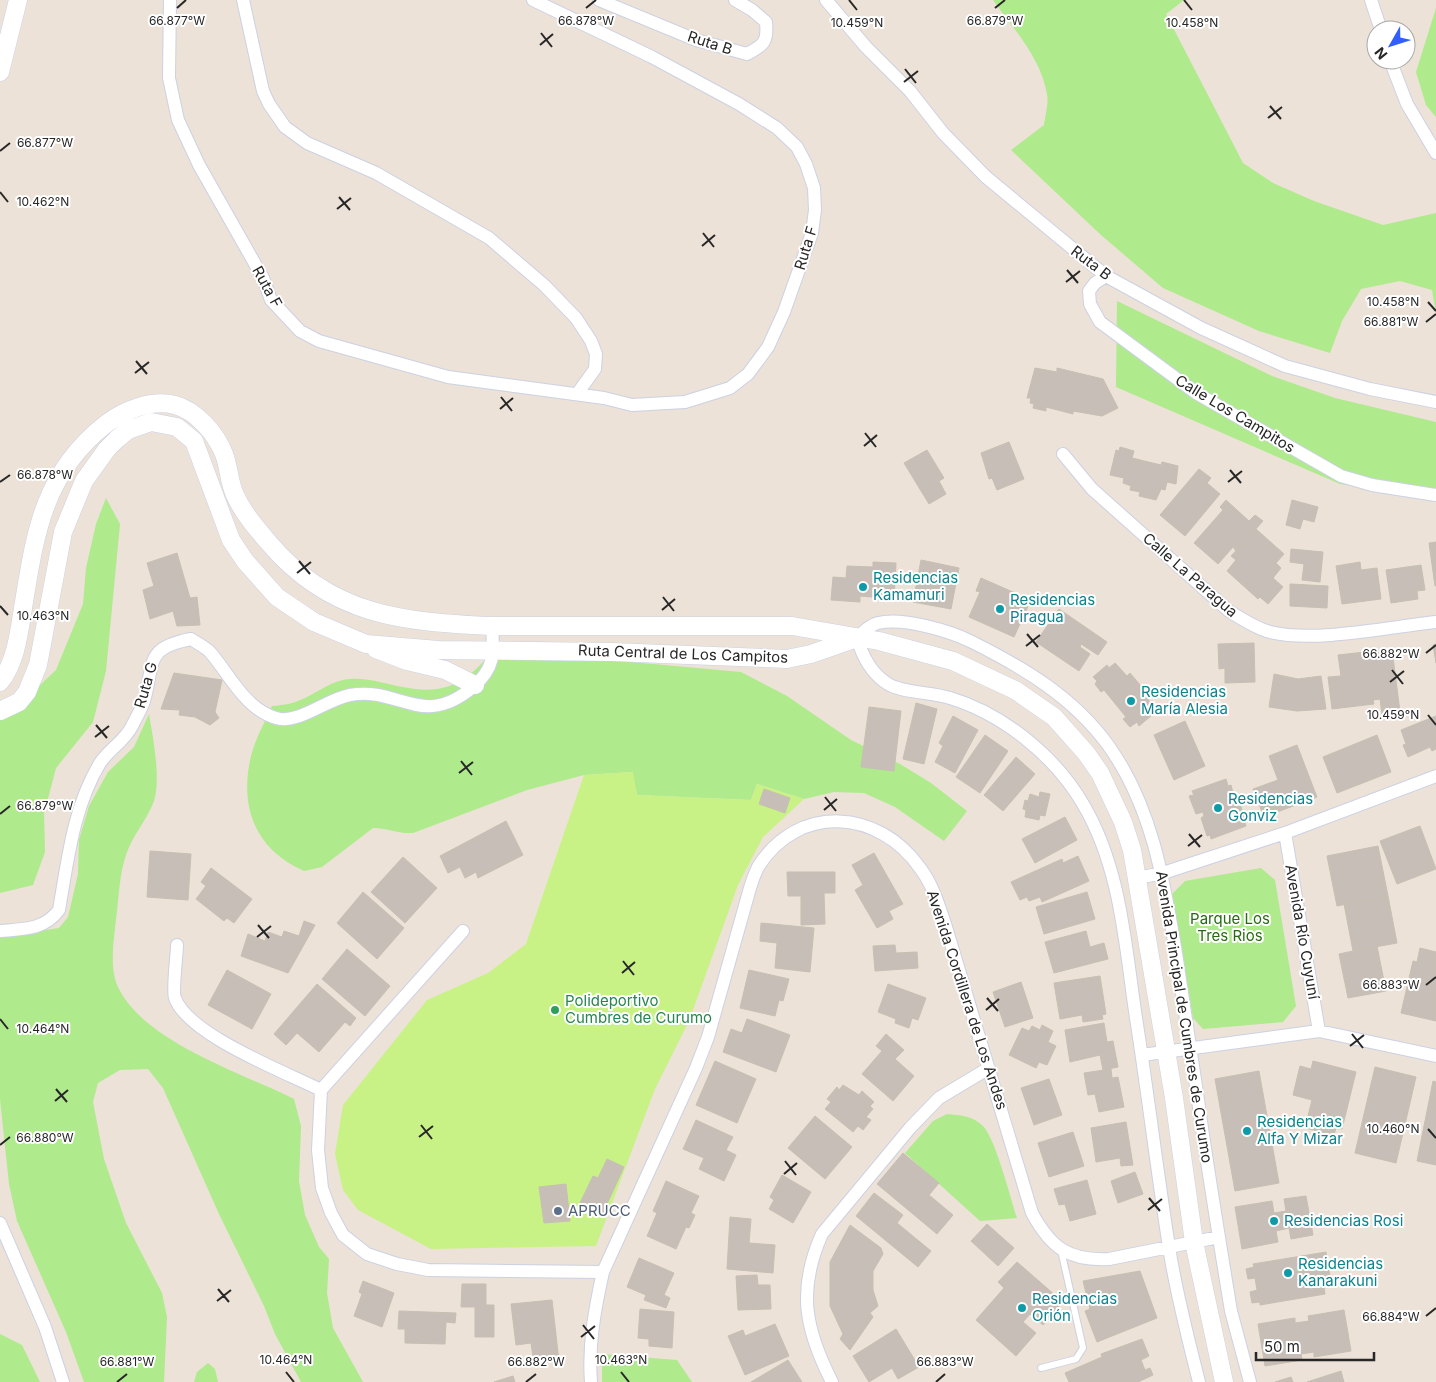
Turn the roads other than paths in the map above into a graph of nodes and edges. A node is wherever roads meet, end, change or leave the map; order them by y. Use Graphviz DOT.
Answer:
graph roads {
  1 [pos="18,0"];
  2 [pos="170,0"];
  3 [pos="243,0"];
  4 [pos="533,0"];
  5 [pos="599,0"];
  6 [pos="735,0"];
  7 [pos="826,0"];
  8 [pos="1371,0"];
  9 [pos="1378,20"];
  10 [pos="1394,70"];
  11 [pos="0,72"];
  12 [pos="1436,152"];
  13 [pos="1106,276"];
  14 [pos="577,394"];
  15 [pos="1436,402"];
  16 [pos="1063,454"];
  17 [pos="1436,495"];
  18 [pos="1436,622"];
  19 [pos="492,626"];
  20 [pos="857,638"];
  21 [pos="366,644"];
  22 [pos="494,650"];
  23 [pos="0,682"];
  24 [pos="475,685"];
  25 [pos="0,711"];
  26 [pos="1436,776"];
  27 [pos="1285,833"];
  28 [pos="1163,873"];
  29 [pos="1137,878"];
  30 [pos="462,931"];
  31 [pos="0,932"];
  32 [pos="177,945"];
  33 [pos="1319,1031"];
  34 [pos="1190,1047"];
  35 [pos="1166,1051"];
  36 [pos="1142,1055"];
  37 [pos="1436,1056"];
  38 [pos="989,1068"];
  39 [pos="321,1090"];
  40 [pos="0,1223"];
  41 [pos="1219,1237"];
  42 [pos="1194,1242"];
  43 [pos="1169,1246"];
  44 [pos="1061,1249"];
  45 [pos="603,1272"];
  46 [pos="1041,1368"];
  47 [pos="63,1382"];
  48 [pos="591,1382"];
  49 [pos="832,1382"];
  50 [pos="1199,1382"];
  51 [pos="1224,1382"];
  52 [pos="1250,1382"];
  1 -- 11 [label="main road"];
  2 -- 14 [label="street, Ruta F"];
  3 -- 14 [label="street"];
  4 -- 14 [label="street, Ruta F"];
  5 -- 6 [label="street, Ruta B"];
  7 -- 13 [label="street, Ruta B"];
  8 -- 9 [label="street"];
  10 -- 12 [label="street"];
  13 -- 15 [label="street, Ruta B"];
  13 -- 17 [label="street, Calle Los Campitos"];
  16 -- 18 [label="street, Calle La Paragua"];
  19 -- 20 [label="main road, Ruta Central de Los Campitos"];
  19 -- 22 [label="street"];
  19 -- 23 [label="main road, Ruta Central de Los Campitos"];
  20 -- 22 [label="main road, Ruta Central de Los Campitos"];
  20 -- 28 [label="street, Avenida Principal de Cumbres de Curumo"];
  20 -- 29 [label="main road, Avenida Principal de Cumbres de Curumo"];
  20 -- 36 [label="street"];
  21 -- 22 [label="main road, Ruta Central de Los Campitos"];
  21 -- 24 [label="main road"];
  21 -- 25 [label="main road, Ruta Central de Los Campitos"];
  22 -- 24 [label="street, Ruta G"];
  24 -- 31 [label="street, Ruta G"];
  26 -- 27 [label="street"];
  27 -- 28 [label="street"];
  27 -- 33 [label="street, Avenida Río Cuyuní"];
  28 -- 29 [label="street"];
  28 -- 34 [label="street, Avenida Principal de Cumbres de Curumo"];
  29 -- 35 [label="main road, Avenida Principal de Cumbres de Curumo"];
  30 -- 39 [label="street"];
  32 -- 39 [label="street"];
  33 -- 34 [label="street"];
  33 -- 37 [label="street"];
  34 -- 35 [label="street"];
  34 -- 41 [label="street, Avenida Principal de Cumbres de Curumo"];
  35 -- 36 [label="street"];
  35 -- 42 [label="main road, Avenida Principal de Cumbres de Curumo"];
  36 -- 43 [label="street"];
  38 -- 44 [label="street, Avenida Cordillera de Los Andes"];
  38 -- 45 [label="street, Avenida Cordillera de Los Andes"];
  38 -- 49 [label="street"];
  39 -- 45 [label="street"];
  40 -- 47 [label="street"];
  41 -- 42 [label="street, Avenida Cordillera de Los Andes"];
  41 -- 52 [label="street, Avenida Principal de Cumbres de Curumo"];
  42 -- 43 [label="street, Avenida Cordillera de Los Andes"];
  42 -- 51 [label="main road, Avenida Principal de Cumbres de Curumo"];
  43 -- 44 [label="street, Avenida Cordillera de Los Andes"];
  43 -- 50 [label="street"];
  44 -- 46 [label="lane"];
  45 -- 48 [label="street, Avenida Cordillera de Los Andes"];
}
